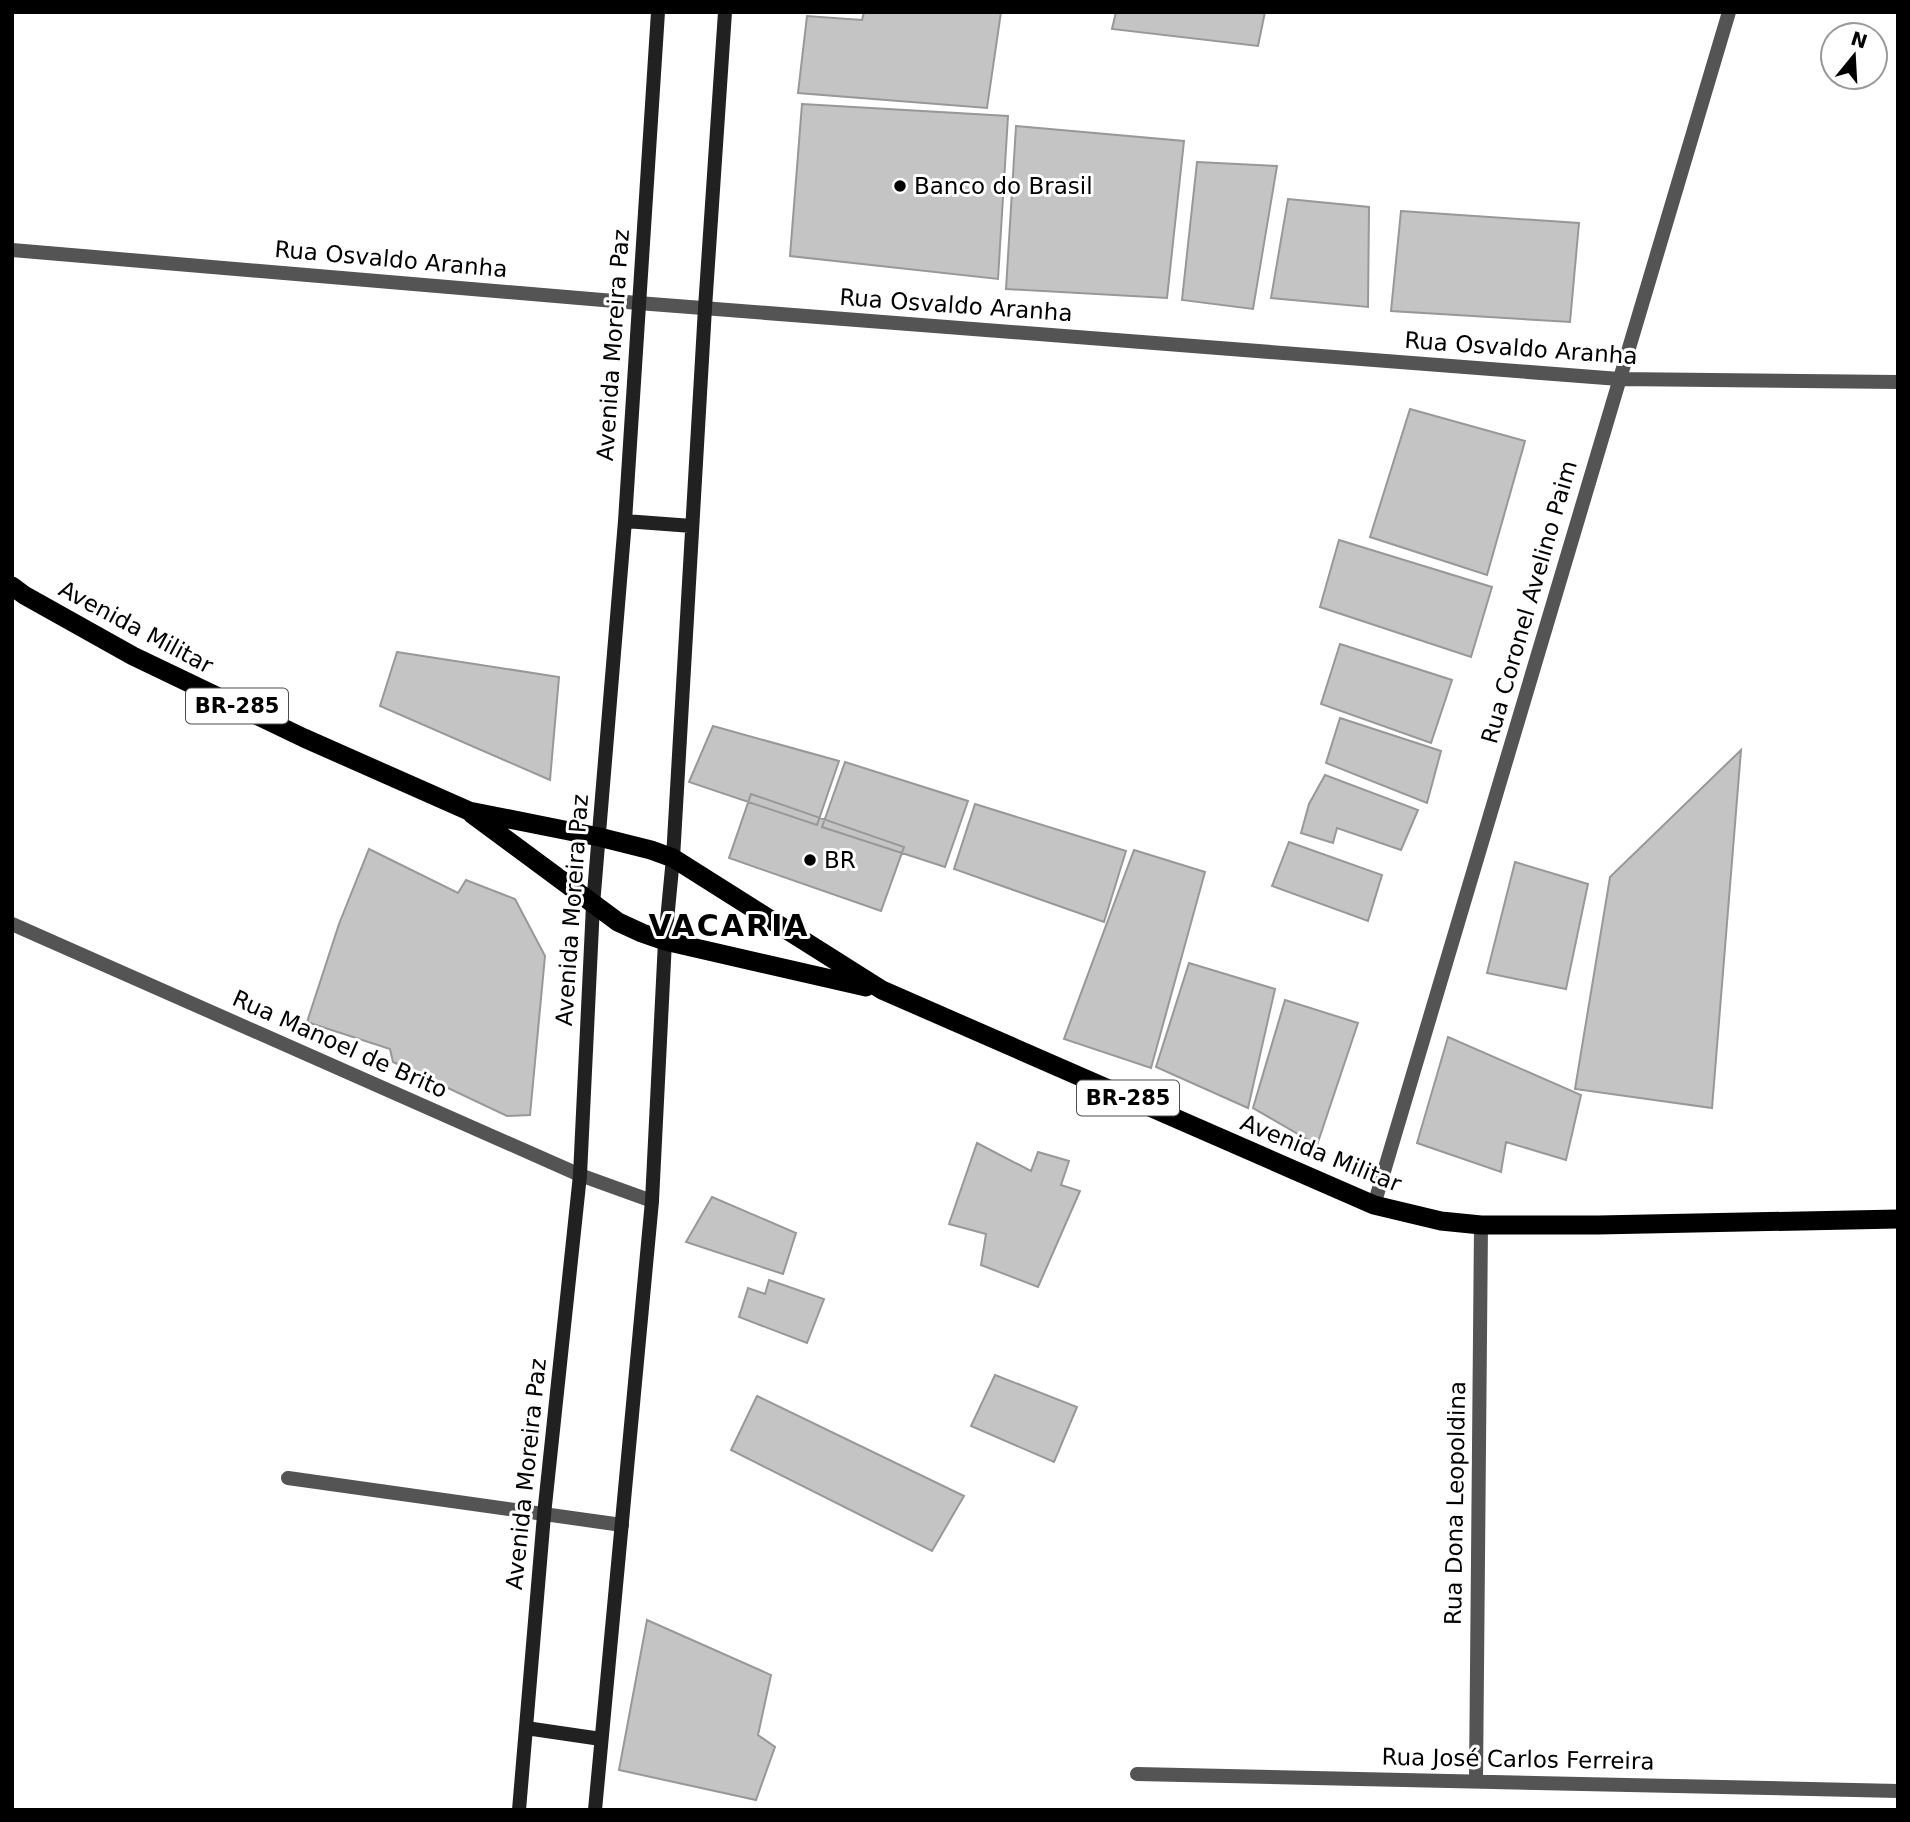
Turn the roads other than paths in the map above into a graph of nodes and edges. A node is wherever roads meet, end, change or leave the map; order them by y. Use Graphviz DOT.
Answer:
graph roads {
  1 [pos="658,12"];
  2 [pos="725,12"];
  3 [pos="1729,12"];
  4 [pos="12,250"];
  5 [pos="638,303"];
  6 [pos="705,308"];
  7 [pos="1619,379"];
  8 [pos="1898,382"];
  9 [pos="625,521"];
  10 [pos="692,526"];
  11 [pos="12,586"];
  12 [pos="469,811"];
  13 [pos="600,837"];
  14 [pos="673,858"];
  15 [pos="593,905"];
  16 [pos="12,924"];
  17 [pos="665,940"];
  18 [pos="882,990"];
  19 [pos="580,1175"];
  20 [pos="652,1201"];
  21 [pos="1374,1205"];
  22 [pos="1898,1219"];
  23 [pos="1481,1225"];
  24 [pos="288,1478"];
  25 [pos="544,1514"];
  26 [pos="622,1525"];
  27 [pos="526,1728"];
  28 [pos="601,1739"];
  29 [pos="1137,1774"];
  30 [pos="1476,1781"];
  31 [pos="1898,1790"];
  32 [pos="519,1810"];
  33 [pos="595,1810"];
  1 -- 5 [label="main road, Avenida Moreira Paz"];
  2 -- 6 [label="main road"];
  3 -- 7 [label="street, Rua Coronel Avelino Paim"];
  4 -- 5 [label="street, Rua Osvaldo Aranha"];
  5 -- 6 [label="street, Rua Osvaldo Aranha"];
  5 -- 9 [label="main road, Avenida Moreira Paz"];
  6 -- 7 [label="street, Rua Osvaldo Aranha"];
  6 -- 10 [label="main road"];
  7 -- 8 [label="street, Rua Osvaldo Aranha"];
  7 -- 21 [label="street, Rua Coronel Avelino Paim"];
  9 -- 10 [label="main road"];
  9 -- 13 [label="main road, Avenida Moreira Paz"];
  10 -- 14 [label="main road"];
  11 -- 12 [label="highway, Avenida Militar / BR-285"];
  12 -- 13 [label="highway, Avenida Militar / BR-285"];
  12 -- 15 [label="highway, Avenida Militar / BR-285"];
  13 -- 14 [label="highway, Avenida Militar / BR-285"];
  13 -- 15 [label="main road, Avenida Moreira Paz"];
  14 -- 17 [label="main road"];
  14 -- 18 [label="highway, Avenida Militar / BR-285"];
  15 -- 17 [label="highway, Avenida Militar / BR-285"];
  15 -- 19 [label="main road, Avenida Moreira Paz"];
  16 -- 19 [label="street, Rua Manoel de Brito"];
  17 -- 18 [label="highway, Avenida Militar / BR-285"];
  17 -- 20 [label="main road"];
  18 -- 21 [label="highway, Avenida Militar / BR-285"];
  19 -- 20 [label="street, Rua Manoel de Brito"];
  19 -- 25 [label="main road, Avenida Moreira Paz"];
  20 -- 26 [label="main road"];
  21 -- 23 [label="highway, Avenida Militar / BR-285"];
  22 -- 23 [label="highway, Avenida Militar / BR-285"];
  23 -- 30 [label="street, Rua Dona Leopoldina"];
  24 -- 25 [label="street"];
  25 -- 26 [label="street"];
  25 -- 27 [label="main road, Avenida Moreira Paz"];
  26 -- 28 [label="main road"];
  27 -- 28 [label="main road"];
  27 -- 32 [label="main road, Avenida Moreira Paz"];
  28 -- 33 [label="main road"];
  29 -- 30 [label="street, Rua José Carlos Ferreira"];
  30 -- 31 [label="street, Rua José Carlos Ferreira"];
}
